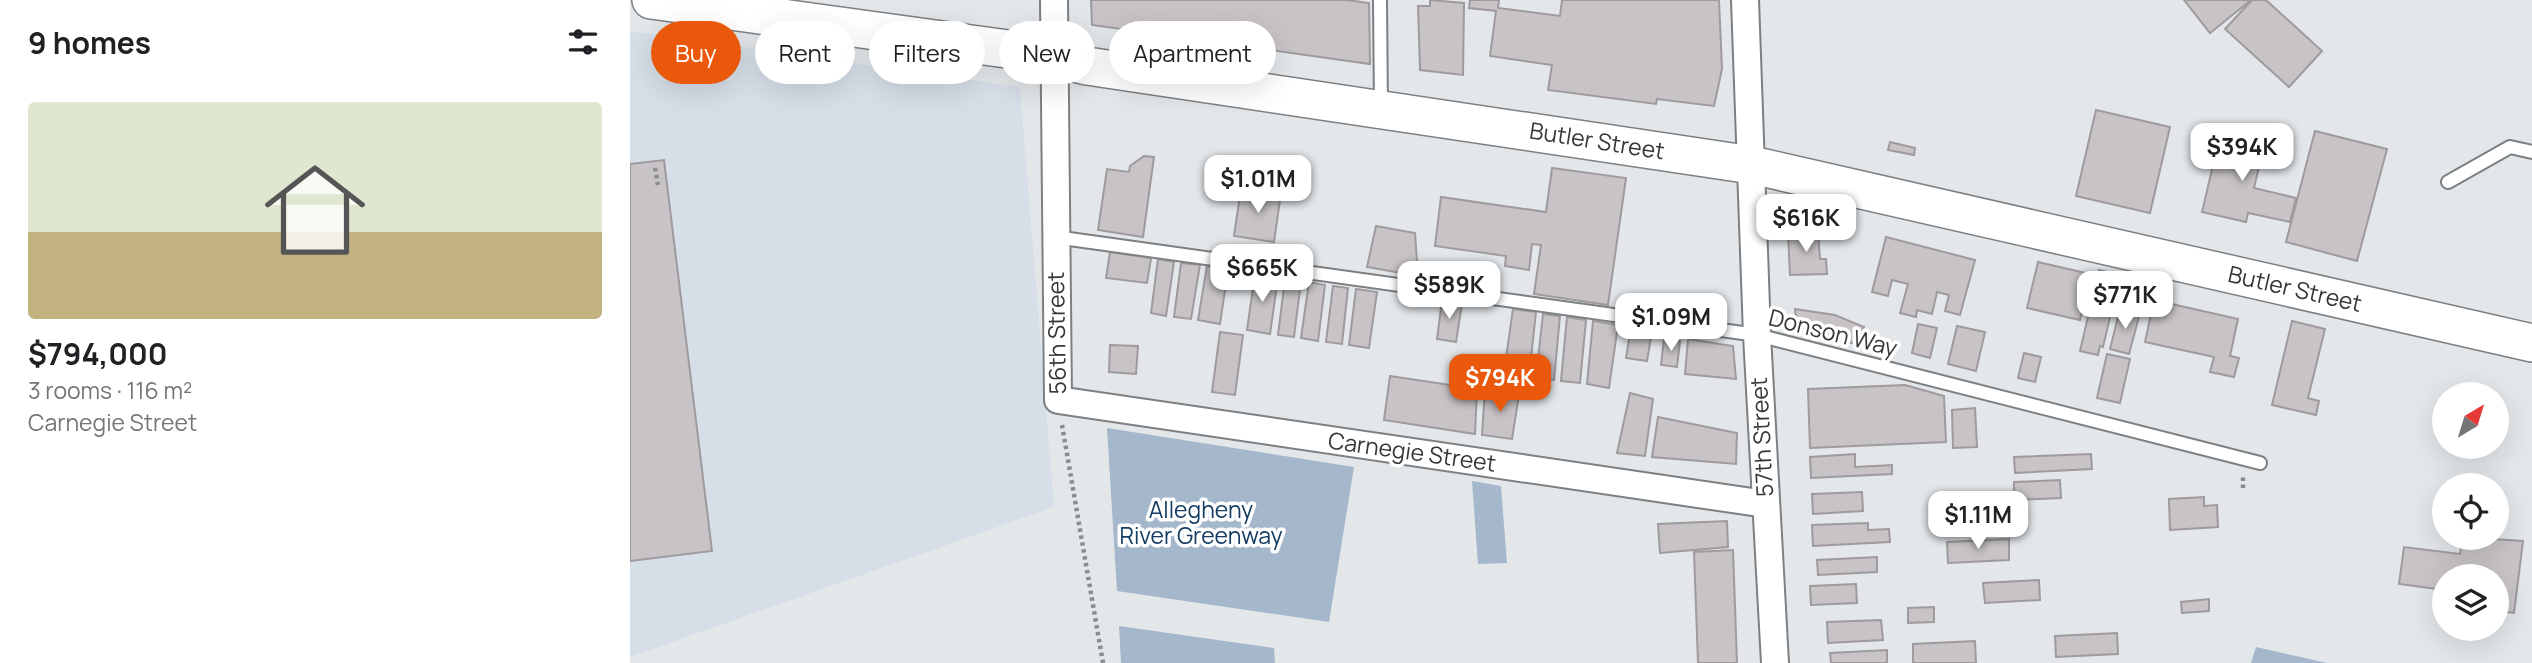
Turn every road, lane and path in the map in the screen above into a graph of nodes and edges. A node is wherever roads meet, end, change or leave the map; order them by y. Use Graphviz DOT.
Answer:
graph roads {
  1 [pos="651,0"];
  2 [pos="1054,0"];
  3 [pos="1380,0"];
  4 [pos="1745,0"];
  5 [pos="1055,21"];
  6 [pos="999,48"];
  7 [pos="1095,65"];
  8 [pos="1056,84"];
  9 [pos="1381,108"];
  10 [pos="2532,152"];
  11 [pos="1752,165"];
  12 [pos="655,167"];
  13 [pos="2448,182"];
  14 [pos="658,185"];
  15 [pos="1055,237"];
  16 [pos="1757,335"];
  17 [pos="2532,343"];
  18 [pos="1058,400"];
  19 [pos="2260,463"];
  20 [pos="1766,504"];
  21 [pos="1103,663"];
  22 [pos="1775,663"];
  1 -- 6 [label="main road, Butler Street"];
  2 -- 5 [label="street, 56th Street"];
  3 -- 9 [label="lane"];
  4 -- 11 [label="street, 57th Street"];
  7 -- 9 [label="main road, Butler Street"];
  8 -- 15 [label="street, 56th Street"];
  9 -- 11 [label="main road, Butler Street"];
  10 -- 13 [label="lane"];
  11 -- 16 [label="street, 57th Street"];
  11 -- 17 [label="main road, Butler Street"];
  12 -- 14 [label="path"];
  15 -- 16 [label="lane, Donson Way"];
  15 -- 18 [label="street, 56th Street"];
  16 -- 19 [label="lane, Donson Way"];
  16 -- 20 [label="street, 57th Street"];
  18 -- 20 [label="street, Carnegie Street"];
  18 -- 21 [label="path, 56th Street"];
  20 -- 22 [label="street, 57th Street"];
}
